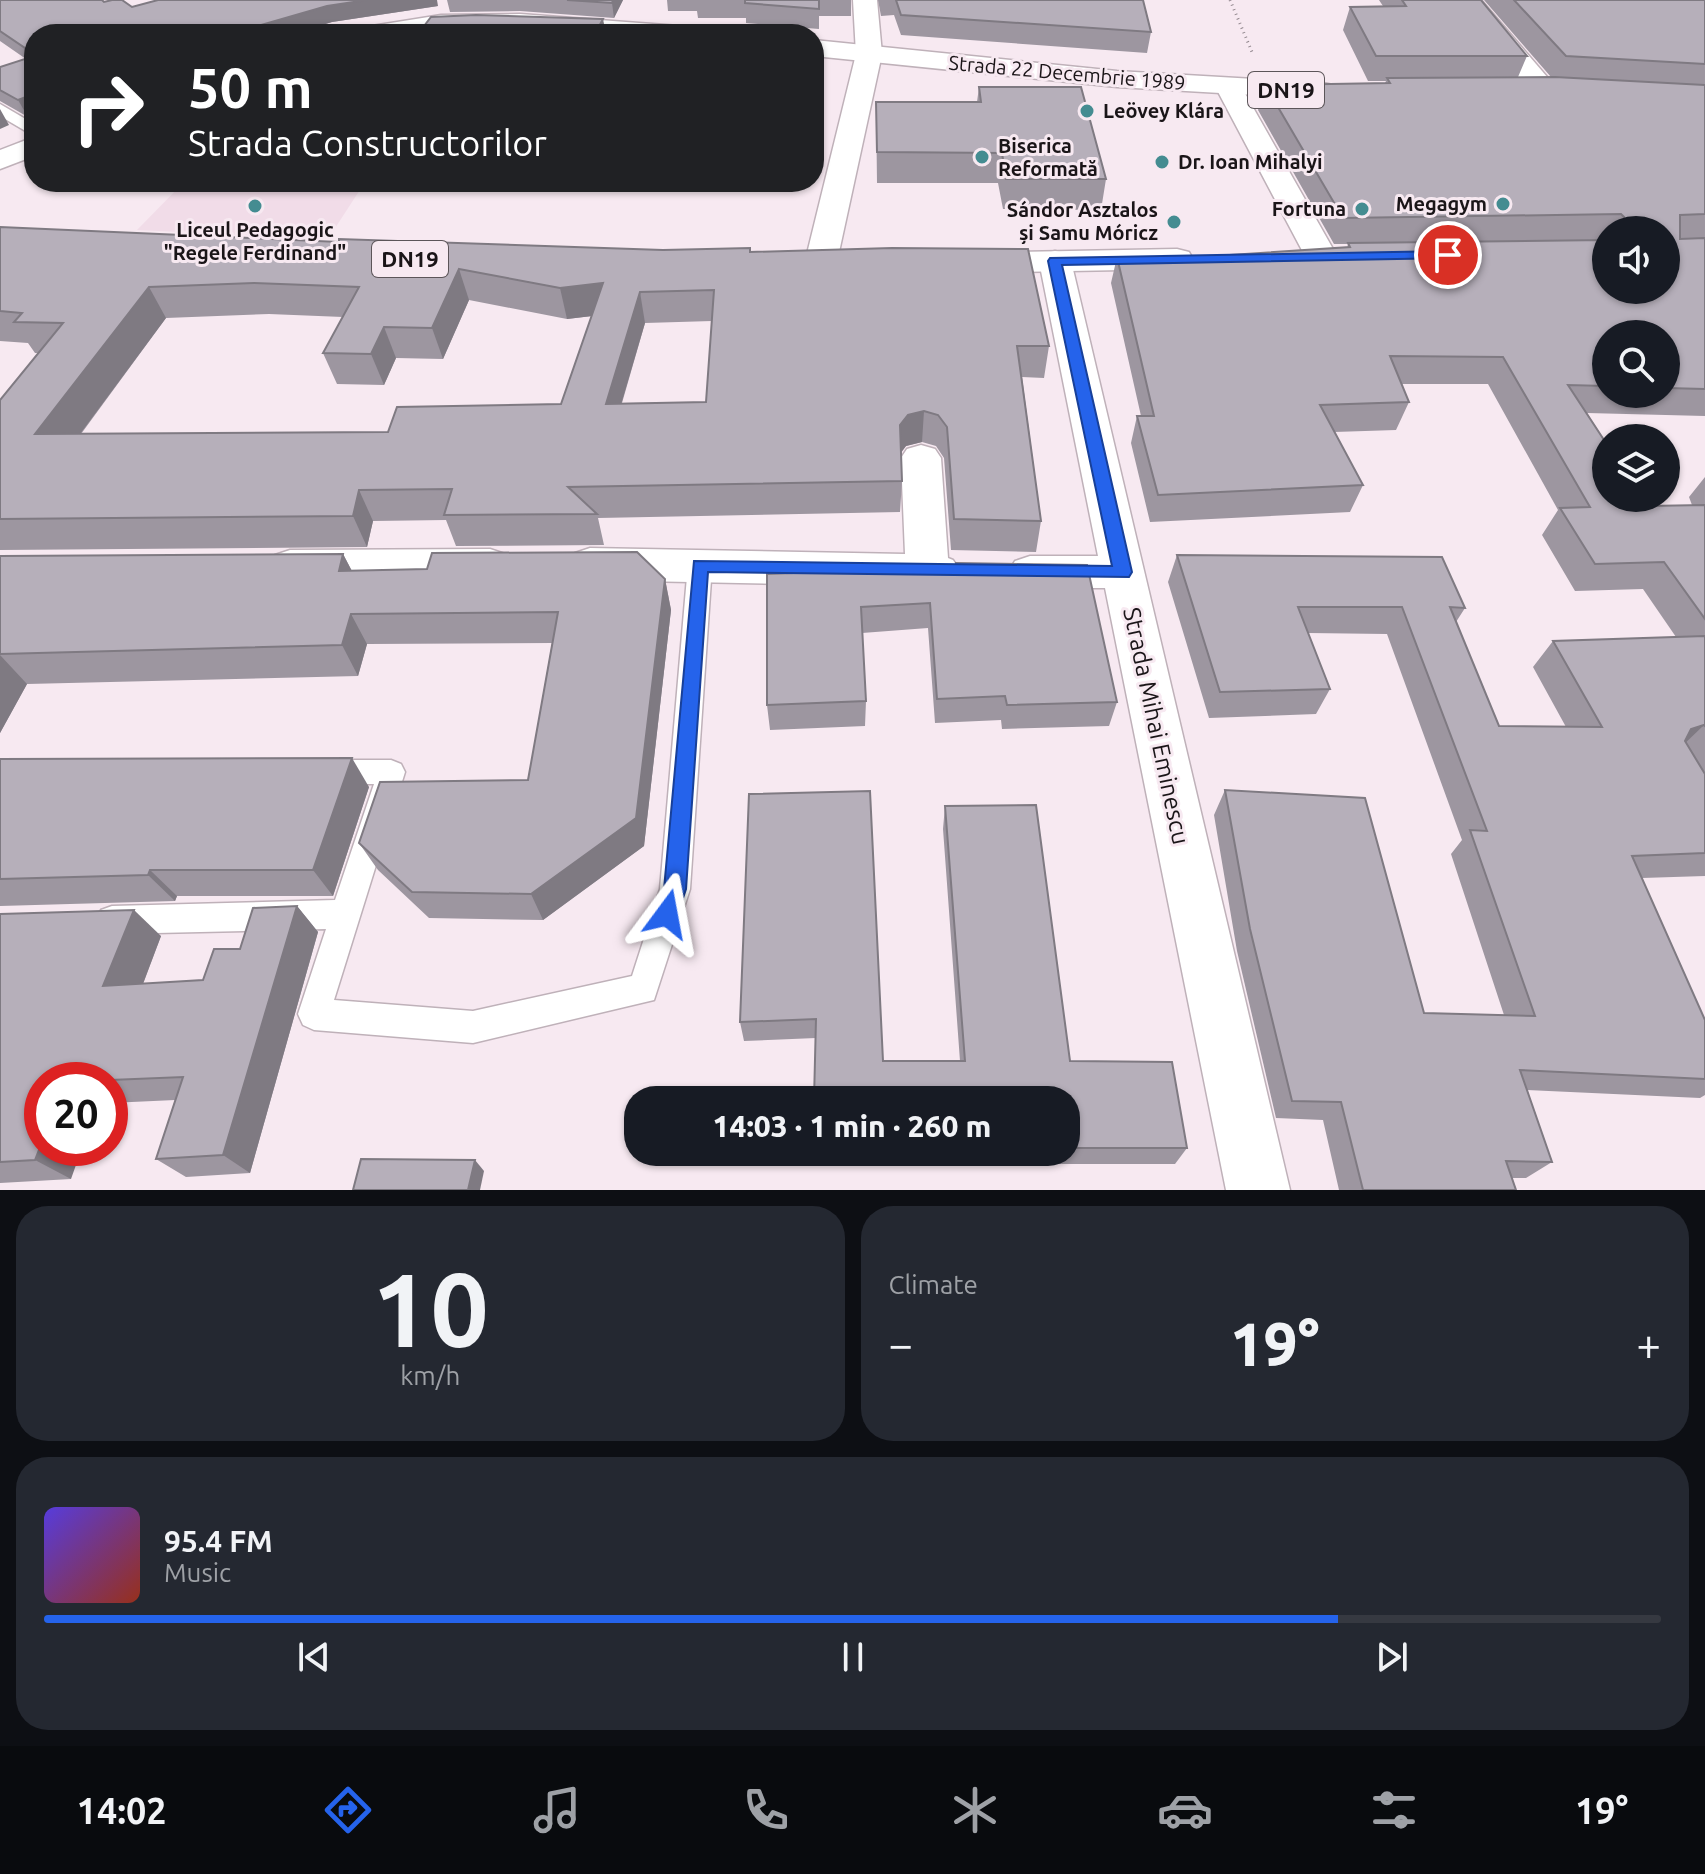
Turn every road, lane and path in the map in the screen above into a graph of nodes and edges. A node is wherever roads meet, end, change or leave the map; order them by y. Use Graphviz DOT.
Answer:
graph roads {
  1 [pos="865,0"];
  2 [pos="1230,0"];
  3 [pos="1468,0"];
  4 [pos="423,24"];
  5 [pos="555,24"];
  6 [pos="824,49"];
  7 [pos="869,54"];
  8 [pos="1229,88"];
  9 [pos="1268,90"];
  10 [pos="1513,91"];
  11 [pos="1544,91"];
  12 [pos="1344,92"];
  13 [pos="1573,93"];
  14 [pos="0,109"];
  15 [pos="24,125"];
  16 [pos="24,150"];
  17 [pos="0,160"];
  18 [pos="1321,256"];
  19 [pos="1211,258"];
  20 [pos="1055,261"];
  21 [pos="946,263"];
  22 [pos="820,266"];
  23 [pos="921,458"];
  24 [pos="700,565"];
  25 [pos="252,566"];
  26 [pos="927,571"];
  27 [pos="1123,572"];
  28 [pos="297,772"];
  29 [pos="346,914"];
  30 [pos="79,921"];
  31 [pos="1258,1190"];
  1 -- 7 [label="street"];
  2 -- 9 [label="path"];
  3 -- 11 [label="street"];
  4 -- 5 [label="street"];
  6 -- 7 [label="street, Strada 22 Decembrie 1989 / DN19"];
  7 -- 8 [label="street, Strada 22 Decembrie 1989 / DN19"];
  7 -- 22 [label="street"];
  8 -- 9 [label="street, Strada 22 Decembrie 1989 / DN19"];
  8 -- 18 [label="street"];
  9 -- 12 [label="street, Strada 22 Decembrie 1989 / DN19"];
  10 -- 11 [label="street"];
  11 -- 13 [label="street"];
  14 -- 15 [label="lane"];
  16 -- 17 [label="street"];
  19 -- 20 [label="street"];
  20 -- 21 [label="street"];
  20 -- 27 [label="street, Strada Mihai Eminescu"];
  23 -- 26 [label="street"];
  24 -- 25 [label="street"];
  24 -- 26 [label="street"];
  24 -- 29 [label="lane"];
  26 -- 27 [label="street"];
  27 -- 31 [label="street, Strada Mihai Eminescu"];
  28 -- 29 [label="lane"];
  29 -- 30 [label="lane"];
}
